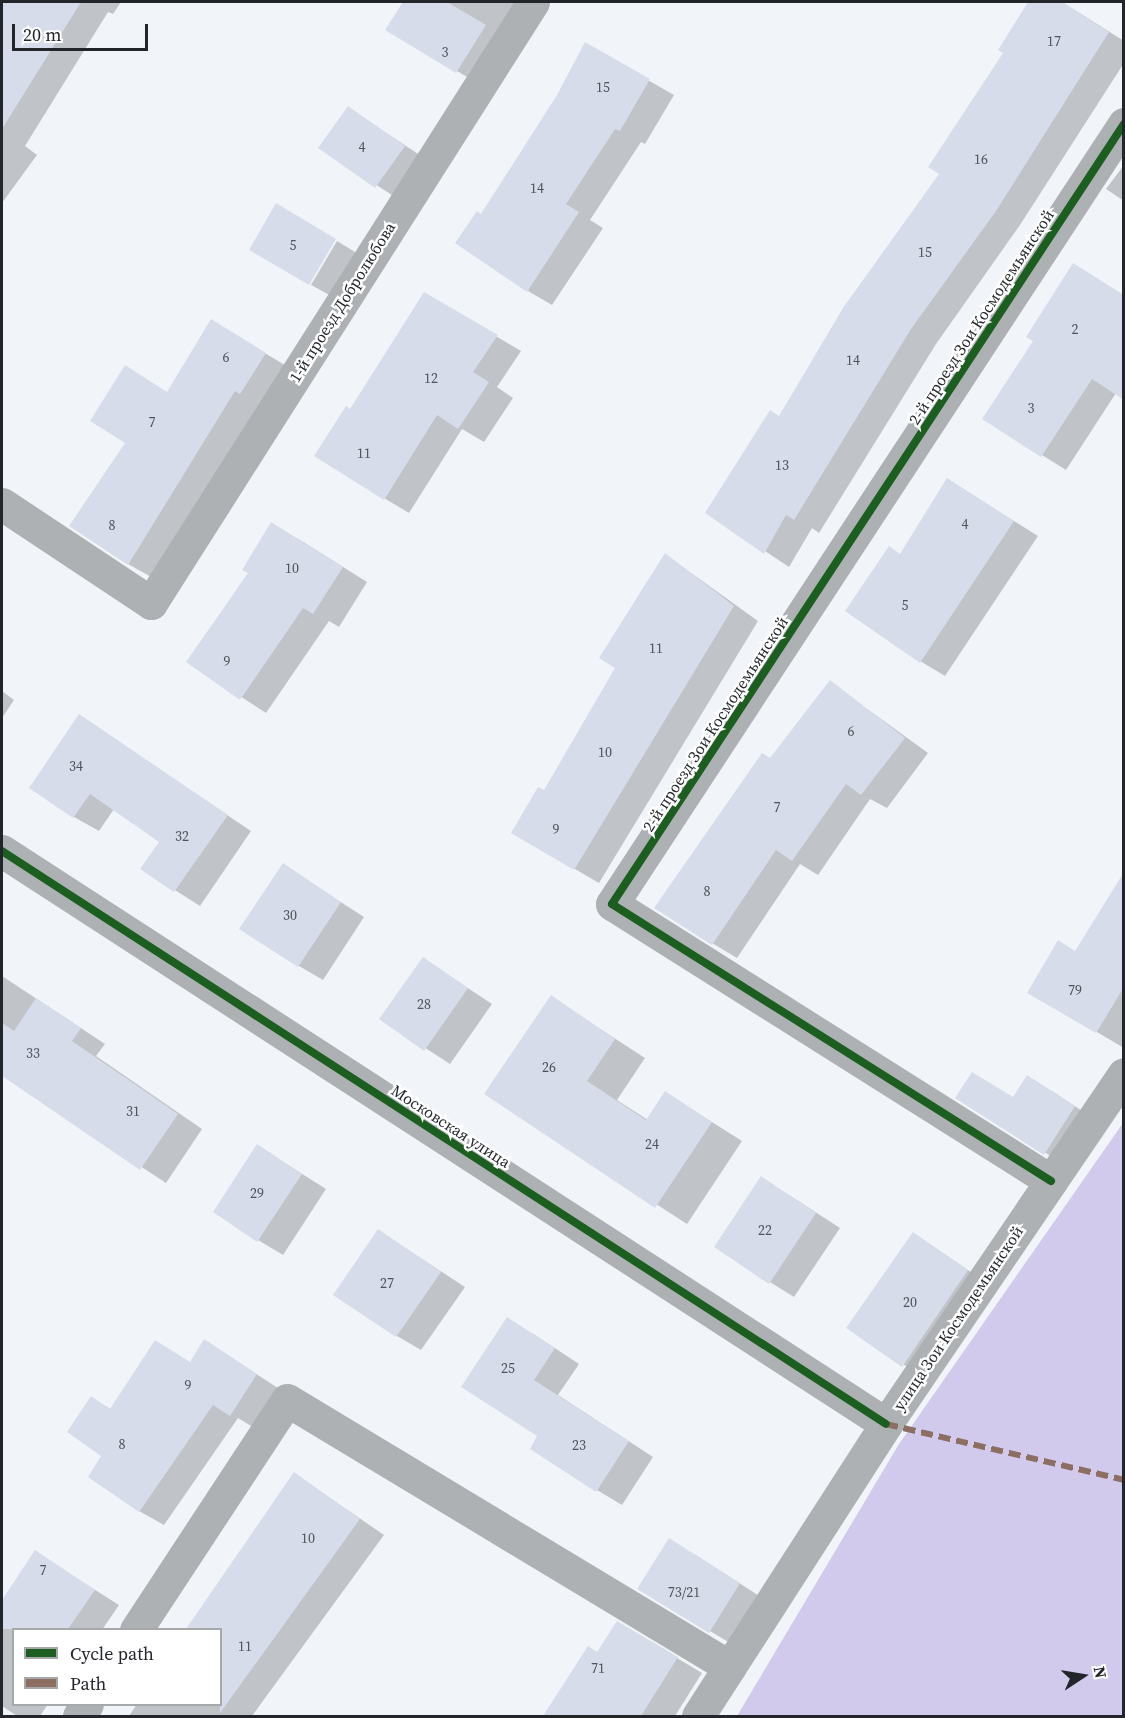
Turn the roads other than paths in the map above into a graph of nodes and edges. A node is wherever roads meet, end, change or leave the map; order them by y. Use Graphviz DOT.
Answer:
graph roads {
  1 [pos="533,2"];
  2 [pos="1124,124"];
  3 [pos="2,504"];
  4 [pos="2,851"];
  5 [pos="1124,1074"];
  6 [pos="1051,1181"];
  7 [pos="886,1424"];
  8 [pos="137,1628"];
  9 [pos="730,1667"];
  10 [pos="698,1716"];
  1 -- 3 [label="street, 1-й проезд Добролюбова"];
  2 -- 6 [label="street, 2-й проезд Зои Космодемьянской"];
  4 -- 7 [label="street, Московская улица"];
  5 -- 6 [label="street, улица Зои Космодемьянской"];
  6 -- 7 [label="street, улица Зои Космодемьянской"];
  7 -- 9 [label="street, улица Зои Космодемьянской"];
  8 -- 9 [label="street"];
  9 -- 10 [label="street, улица Зои Космодемьянской"];
}
